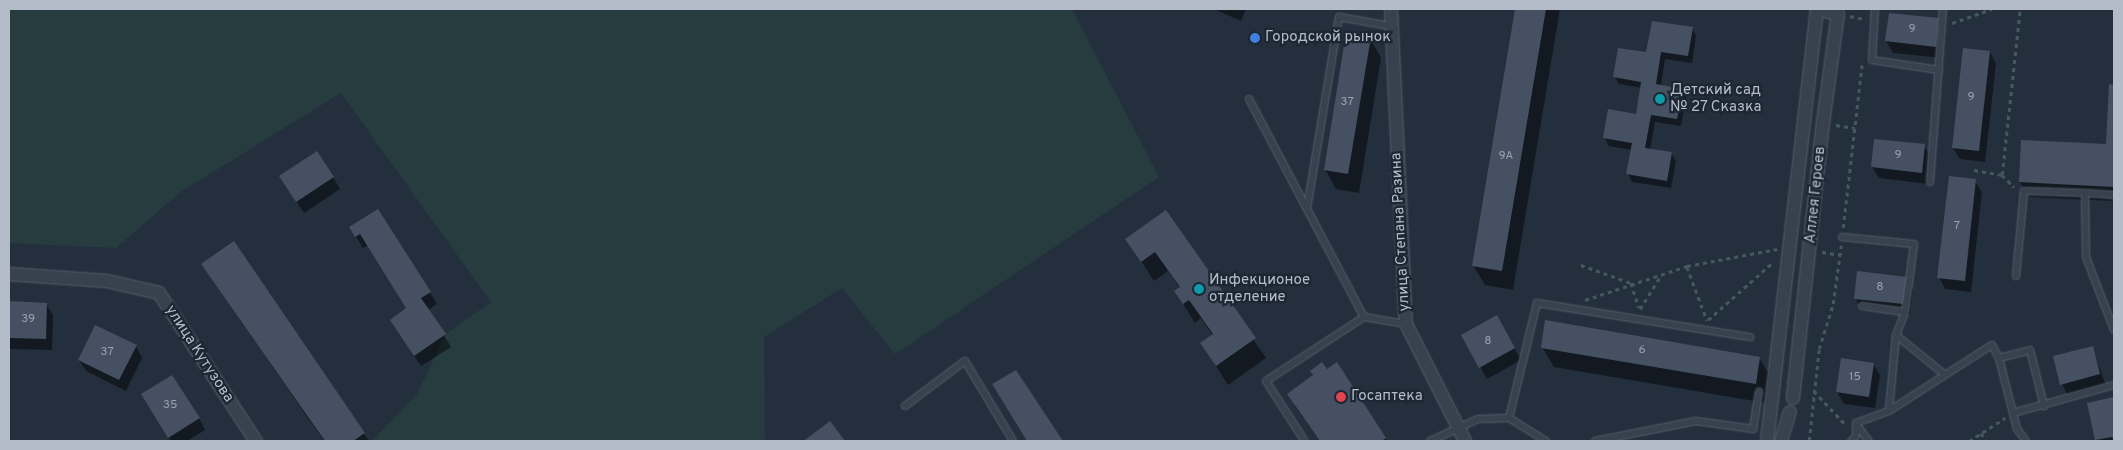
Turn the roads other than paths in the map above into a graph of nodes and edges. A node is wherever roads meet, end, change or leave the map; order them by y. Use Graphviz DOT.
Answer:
graph roads {
  1 [pos="1391,9"];
  2 [pos="1817,9"];
  3 [pos="1875,9"];
  4 [pos="1943,9"];
  5 [pos="1390,26"];
  6 [pos="1939,70"];
  7 [pos="1249,100"];
  8 [pos="1930,182"];
  9 [pos="2085,192"];
  10 [pos="2114,194"];
  11 [pos="1307,208"];
  12 [pos="1842,237"];
  13 [pos="9,274"];
  14 [pos="2016,276"];
  15 [pos="1862,306"];
  16 [pos="1905,312"];
  17 [pos="1364,317"];
  18 [pos="1406,324"];
  19 [pos="2114,330"];
  20 [pos="1896,335"];
  21 [pos="1750,337"];
  22 [pos="1999,358"];
  23 [pos="1944,374"];
  24 [pos="2114,385"];
  25 [pos="1759,391"];
  26 [pos="1793,398"];
  27 [pos="905,406"];
  28 [pos="2044,406"];
  29 [pos="1889,411"];
  30 [pos="1790,412"];
  31 [pos="2012,413"];
  32 [pos="1509,418"];
  33 [pos="1856,423"];
  34 [pos="1457,428"];
  35 [pos="1853,438"];
  36 [pos="1304,440"];
  37 [pos="256,441"];
  38 [pos="1013,441"];
  39 [pos="1430,441"];
  40 [pos="1465,441"];
  41 [pos="1546,441"];
  42 [pos="1595,441"];
  43 [pos="1767,441"];
  44 [pos="1781,441"];
  45 [pos="1869,441"];
  46 [pos="2026,441"];
  1 -- 5 [label="street, улица Степана Разина"];
  2 -- 26 [label="street, Аллея Героев"];
  2 -- 43 [label="street"];
  3 -- 6 [label="lane"];
  4 -- 6 [label="lane"];
  5 -- 11 [label="lane"];
  5 -- 18 [label="street, улица Степана Разина"];
  6 -- 8 [label="lane"];
  7 -- 11 [label="lane"];
  9 -- 10 [label="lane"];
  9 -- 14 [label="lane"];
  9 -- 19 [label="lane"];
  11 -- 17 [label="lane"];
  12 -- 16 [label="lane"];
  13 -- 37 [label="street, улица Кутузова"];
  15 -- 16 [label="lane"];
  16 -- 20 [label="lane"];
  17 -- 18 [label="lane"];
  17 -- 36 [label="lane"];
  18 -- 34 [label="street, улица Степана Разина"];
  20 -- 23 [label="lane"];
  20 -- 29 [label="lane"];
  21 -- 32 [label="lane"];
  22 -- 23 [label="lane"];
  22 -- 28 [label="lane"];
  22 -- 31 [label="lane"];
  23 -- 29 [label="lane"];
  24 -- 28 [label="lane"];
  25 -- 42 [label="lane"];
  27 -- 38 [label="lane"];
  28 -- 31 [label="lane"];
  29 -- 33 [label="lane"];
  30 -- 44 [label="street"];
  31 -- 46 [label="lane"];
  32 -- 34 [label="lane"];
  32 -- 41 [label="lane"];
  33 -- 35 [label="lane"];
  33 -- 45 [label="lane"];
  34 -- 39 [label="lane"];
  34 -- 40 [label="street, улица Степана Разина"];
}
